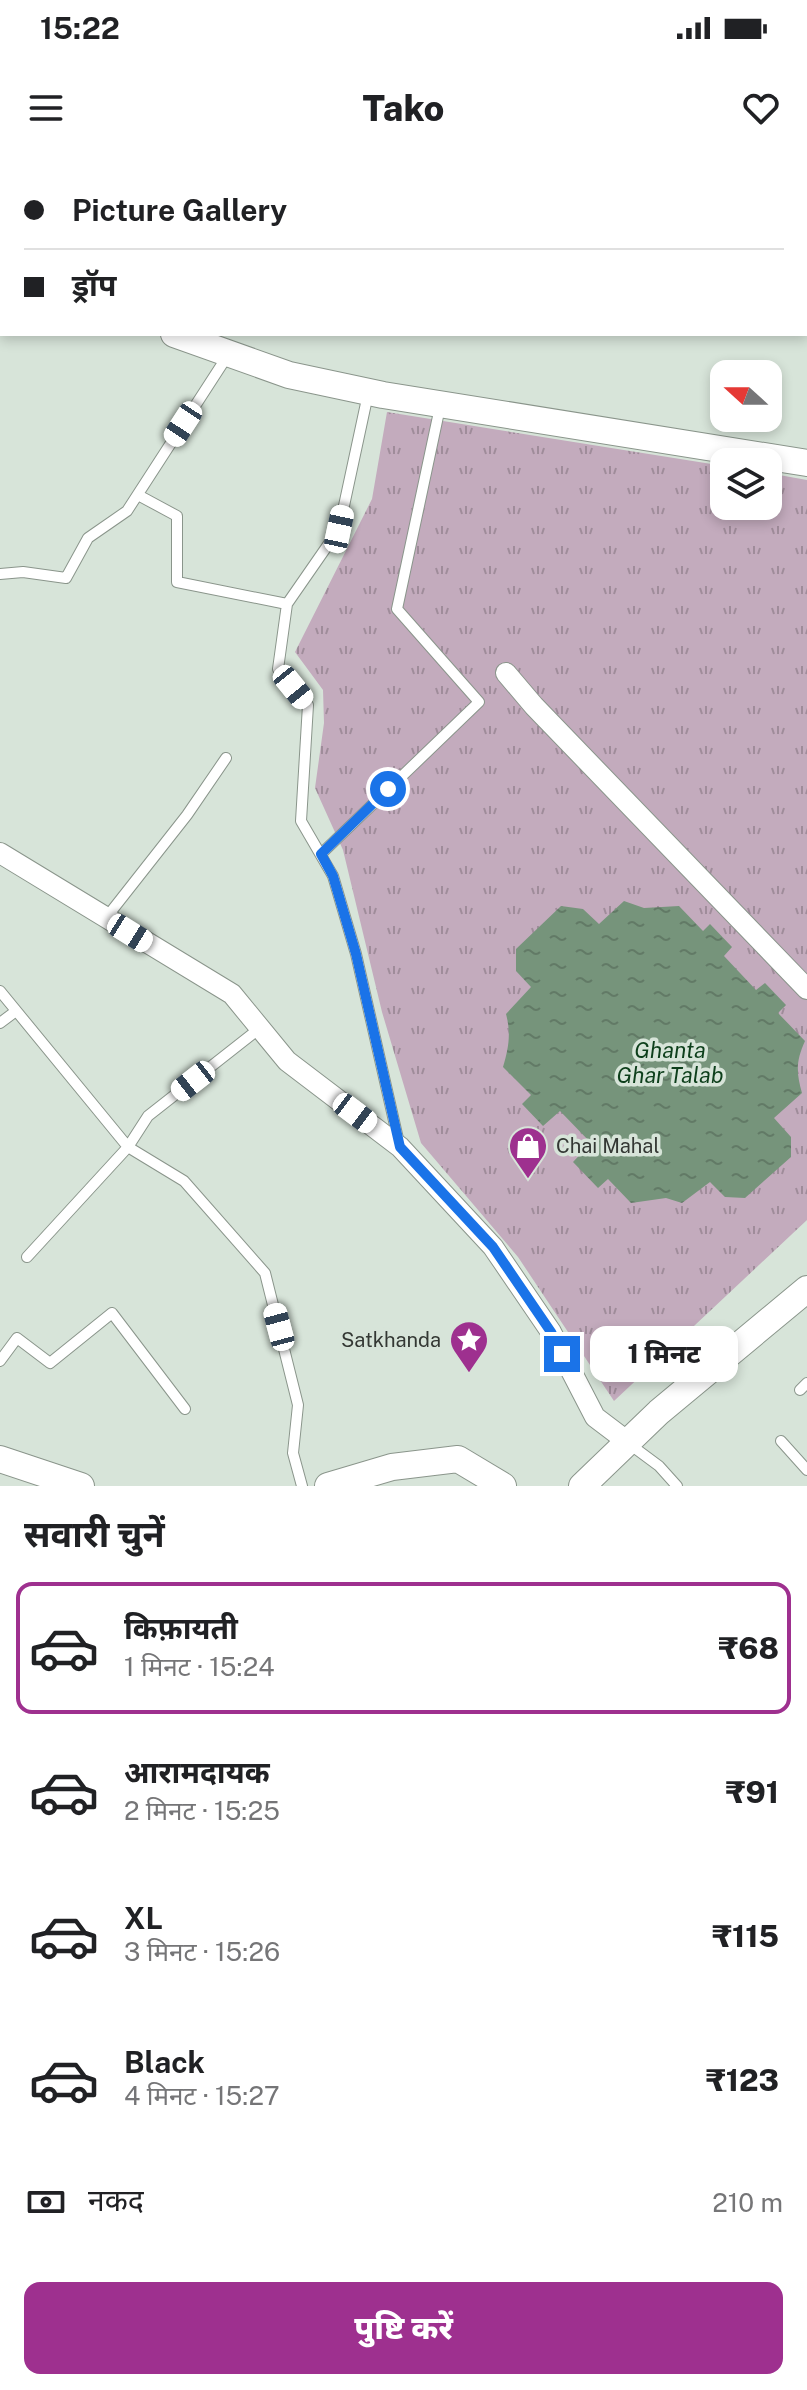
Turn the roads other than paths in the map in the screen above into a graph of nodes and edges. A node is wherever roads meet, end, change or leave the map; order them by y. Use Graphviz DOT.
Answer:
graph roads {
  1 [pos="180,336"];
  2 [pos="229,353"];
  3 [pos="368,392"];
  4 [pos="440,405"];
  5 [pos="807,463"];
  6 [pos="138,495"];
  7 [pos="0,574"];
  8 [pos="287,604"];
  9 [pos="506,673"];
  10 [pos="226,758"];
  11 [pos="0,853"];
  12 [pos="321,854"];
  13 [pos="106,918"];
  14 [pos="807,989"];
  15 [pos="0,991"];
  16 [pos="16,1011"];
  17 [pos="0,1023"];
  18 [pos="260,1028"];
  19 [pos="128,1147"];
  20 [pos="400,1147"];
  21 [pos="27,1257"];
  22 [pos="807,1289"];
  23 [pos="0,1361"];
  24 [pos="185,1409"];
  25 [pos="781,1441"];
  26 [pos="628,1442"];
  27 [pos="0,1459"];
  28 [pos="807,1470"];
  29 [pos="81,1486"];
  30 [pos="302,1486"];
  31 [pos="328,1486"];
  32 [pos="503,1486"];
  33 [pos="582,1486"];
  34 [pos="677,1486"];
  1 -- 2 [label="street"];
  2 -- 3 [label="street"];
  2 -- 6 [label="lane"];
  3 -- 4 [label="street"];
  3 -- 8 [label="lane"];
  4 -- 5 [label="street"];
  4 -- 12 [label="lane"];
  6 -- 7 [label="lane"];
  6 -- 8 [label="lane"];
  8 -- 12 [label="lane"];
  9 -- 14 [label="street"];
  10 -- 13 [label="lane"];
  11 -- 13 [label="street"];
  12 -- 20 [label="lane"];
  13 -- 18 [label="street"];
  15 -- 16 [label="lane"];
  16 -- 17 [label="lane"];
  16 -- 19 [label="lane"];
  18 -- 19 [label="lane"];
  18 -- 20 [label="street"];
  19 -- 21 [label="lane"];
  19 -- 30 [label="lane"];
  20 -- 26 [label="street"];
  22 -- 26 [label="street"];
  23 -- 24 [label="lane"];
  25 -- 28 [label="lane"];
  26 -- 33 [label="street"];
  26 -- 34 [label="lane"];
  27 -- 29 [label="street"];
  31 -- 32 [label="street"];
}
